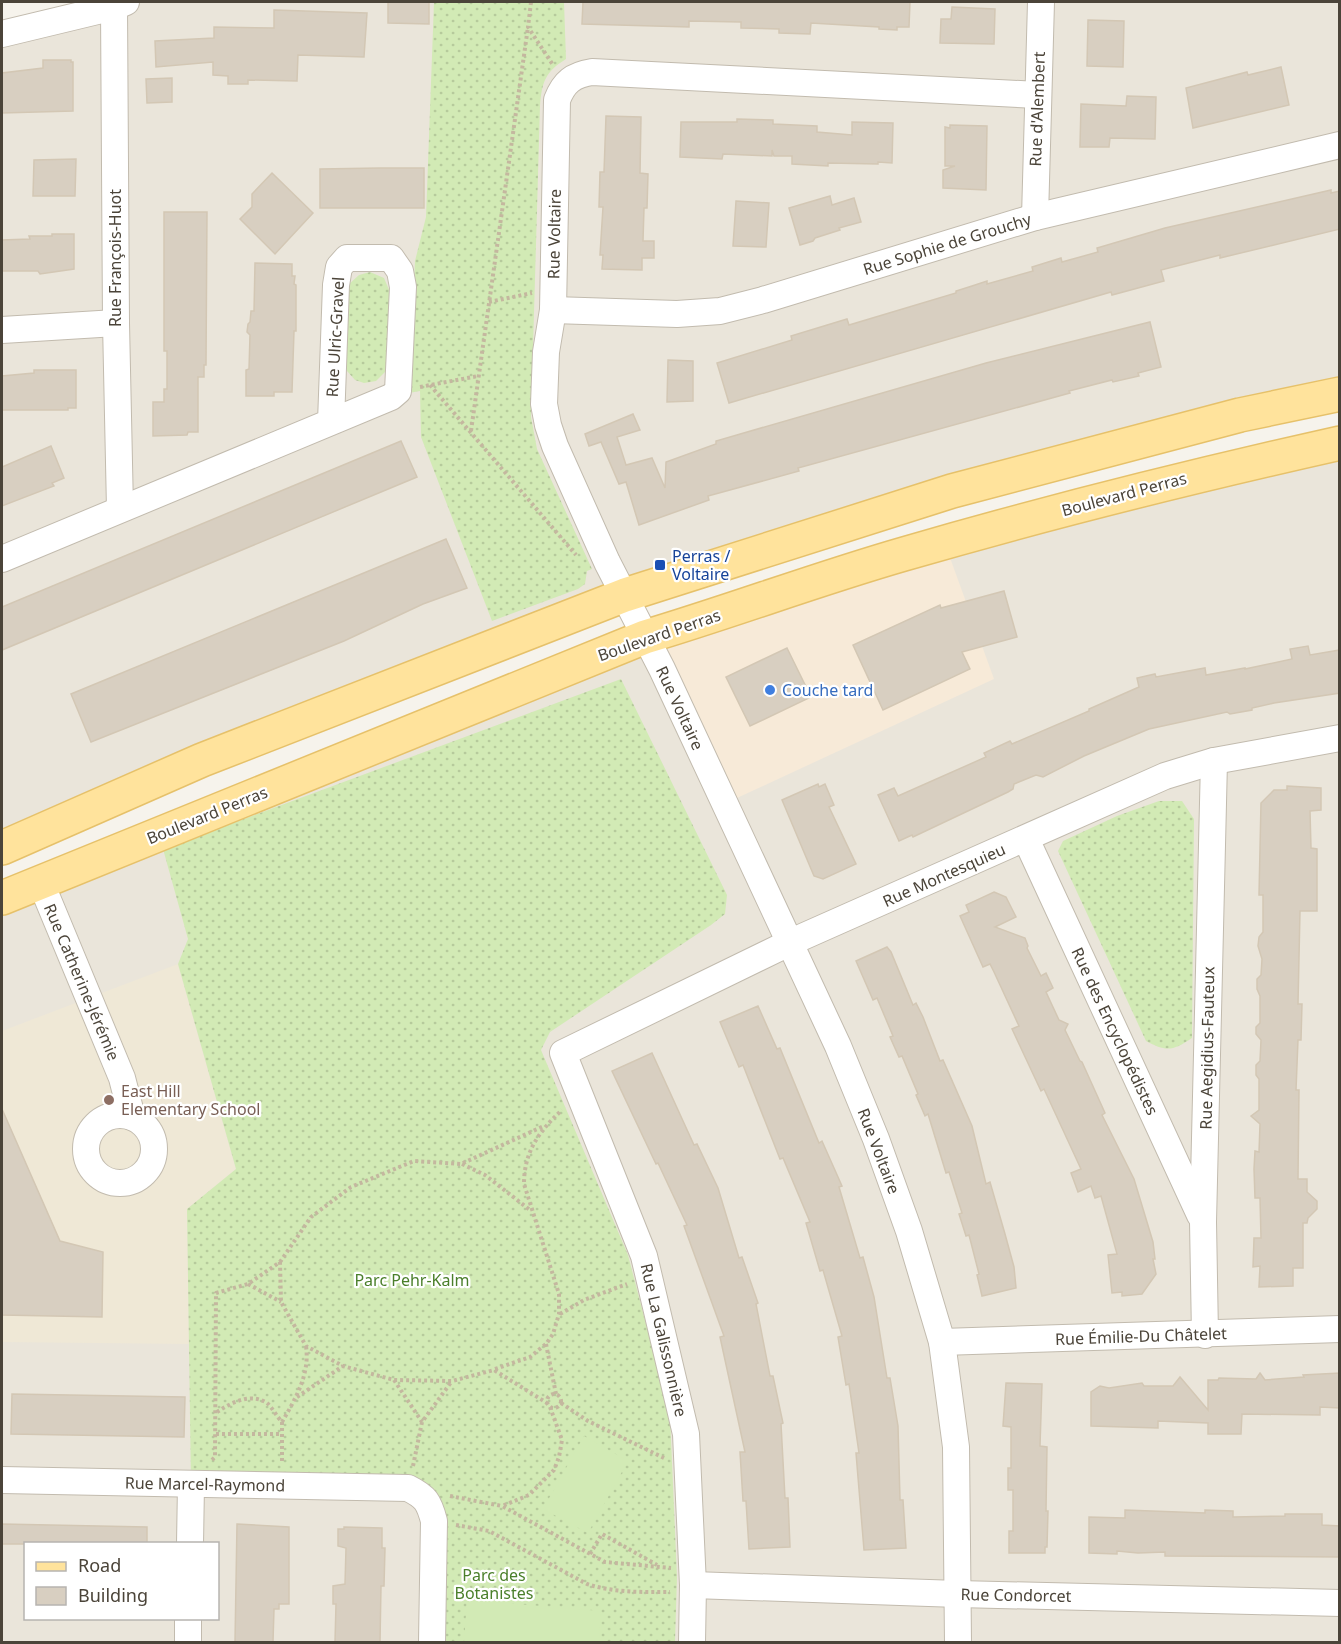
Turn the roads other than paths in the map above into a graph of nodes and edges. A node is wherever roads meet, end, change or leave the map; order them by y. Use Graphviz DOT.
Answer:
graph roads {
  1 [pos="1041,2"];
  2 [pos="120,4"];
  3 [pos="2,34"];
  4 [pos="1038,95"];
  5 [pos="1340,144"];
  6 [pos="1035,217"];
  7 [pos="553,299"];
  8 [pos="116,323"];
  9 [pos="2,330"];
  10 [pos="1340,393"];
  11 [pos="331,422"];
  12 [pos="1340,443"];
  13 [pos="120,509"];
  14 [pos="2,559"];
  15 [pos="625,595"];
  16 [pos="645,637"];
  17 [pos="1340,738"];
  18 [pos="1214,761"];
  19 [pos="1026,839"];
  20 [pos="2,848"];
  21 [pos="41,883"];
  22 [pos="2,898"];
  23 [pos="791,942"];
  24 [pos="563,1053"];
  25 [pos="132,1117"];
  26 [pos="1203,1222"];
  27 [pos="1340,1329"];
  28 [pos="1206,1335"];
  29 [pos="942,1342"];
  30 [pos="2,1480"];
  31 [pos="191,1485"];
  32 [pos="190,1542"];
  33 [pos="693,1589"];
  34 [pos="958,1594"];
  35 [pos="1340,1603"];
  36 [pos="188,1620"];
  37 [pos="188,1642"];
  38 [pos="432,1642"];
  39 [pos="693,1642"];
  40 [pos="958,1642"];
  1 -- 4 [label="street, Rue d'Alembert"];
  2 -- 3 [label="street"];
  2 -- 8 [label="street, Rue François-Huot"];
  4 -- 6 [label="street, Rue d'Alembert"];
  4 -- 7 [label="street, Rue Voltaire"];
  5 -- 6 [label="street, Rue Sophie de Grouchy"];
  6 -- 7 [label="street, Rue Sophie de Grouchy"];
  7 -- 15 [label="street, Rue Voltaire"];
  8 -- 9 [label="street"];
  8 -- 13 [label="street, Rue François-Huot"];
  10 -- 15 [label="main road"];
  11 -- 11 [label="street, Rue Ulric-Gravel"];
  11 -- 13 [label="street, Rue Ulric-Gravel"];
  12 -- 16 [label="main road, Boulevard Perras"];
  13 -- 14 [label="street, Rue Ulric-Gravel"];
  15 -- 16 [label="street, Rue Voltaire"];
  15 -- 20 [label="main road"];
  16 -- 21 [label="main road, Boulevard Perras"];
  16 -- 23 [label="street, Rue Voltaire"];
  17 -- 18 [label="street, Rue Montesquieu"];
  18 -- 19 [label="street, Rue Montesquieu"];
  18 -- 26 [label="street, Rue Aegidius-Fauteux"];
  19 -- 23 [label="street, Rue Montesquieu"];
  19 -- 26 [label="street, Rue des Encyclopédistes"];
  21 -- 22 [label="main road, Boulevard Perras"];
  21 -- 25 [label="street, Rue Catherine-Jérémie"];
  23 -- 24 [label="street, Rue Montesquieu"];
  23 -- 29 [label="street, Rue Voltaire"];
  24 -- 33 [label="street, Rue La Galissonnière"];
  26 -- 28 [label="street, Rue Aegidius-Fauteux"];
  27 -- 28 [label="street, Rue Émilie-Du Châtelet"];
  28 -- 29 [label="street, Rue Émilie-Du Châtelet"];
  29 -- 34 [label="street, Rue Voltaire"];
  30 -- 31 [label="street, Rue Marcel-Raymond"];
  31 -- 32 [label="street"];
  31 -- 38 [label="street, Rue Marcel-Raymond"];
  33 -- 34 [label="street, Rue Condorcet"];
  33 -- 39 [label="street, Rue La Galissonnière"];
  34 -- 35 [label="street, Rue Condorcet"];
  34 -- 40 [label="street, Rue Voltaire"];
  36 -- 37 [label="street"];
}
